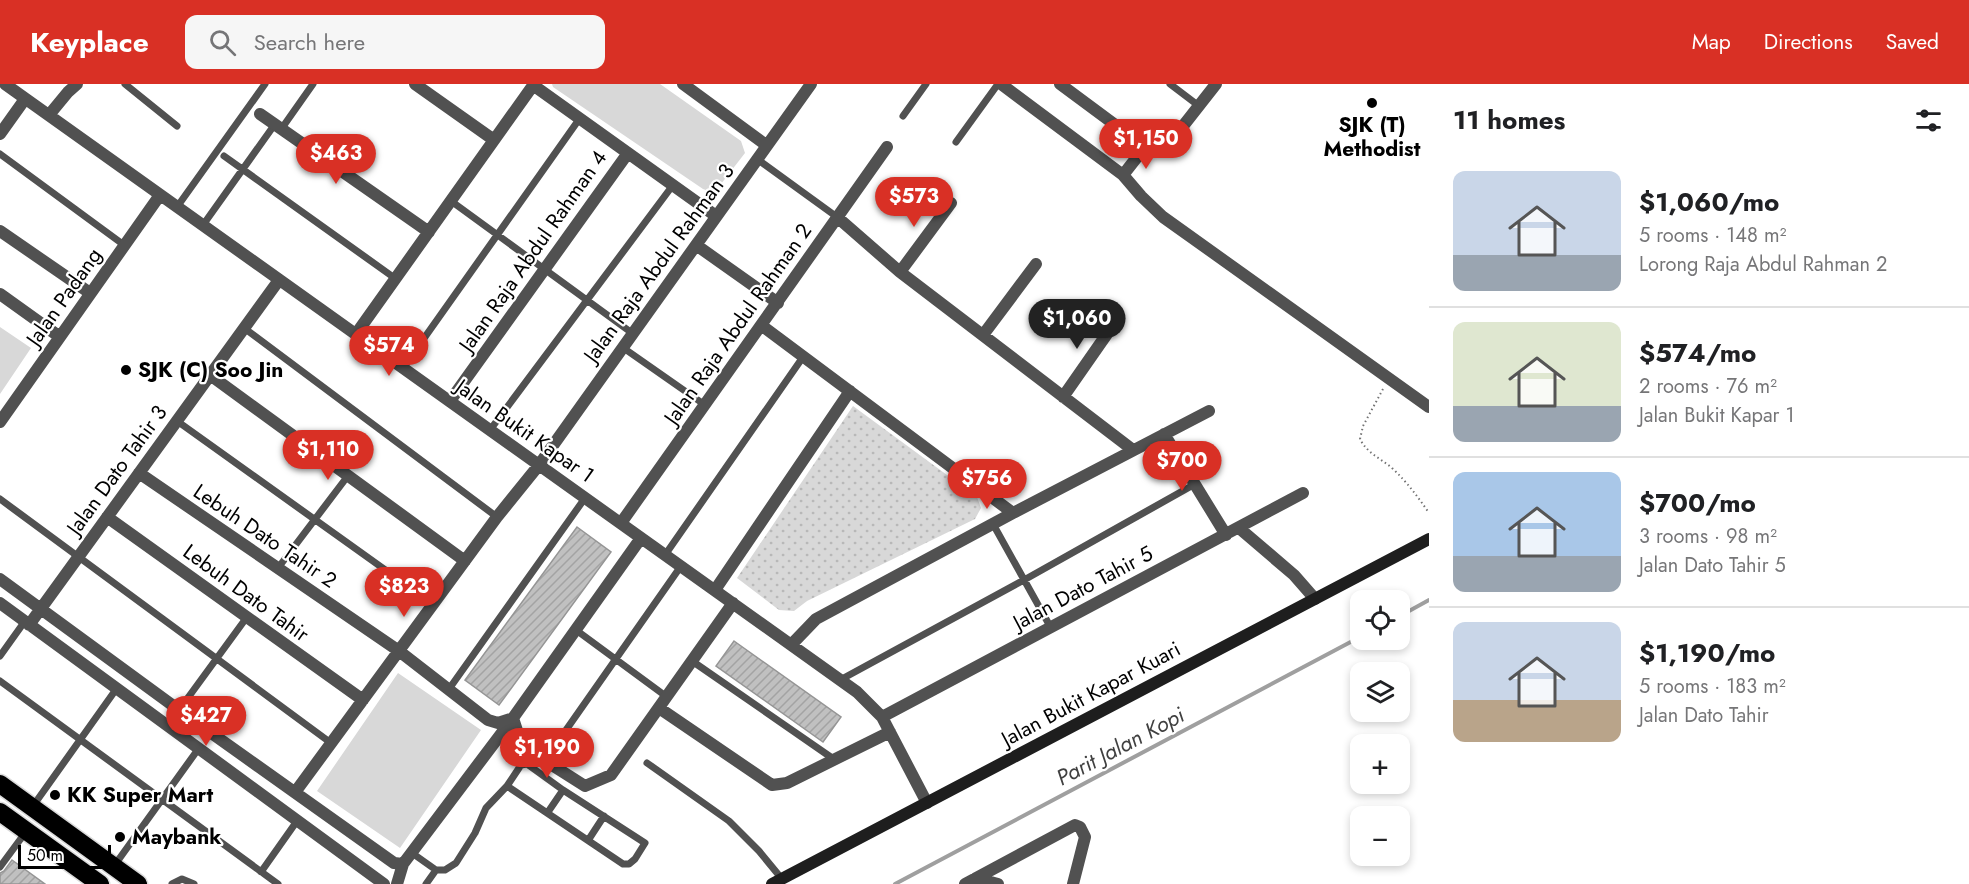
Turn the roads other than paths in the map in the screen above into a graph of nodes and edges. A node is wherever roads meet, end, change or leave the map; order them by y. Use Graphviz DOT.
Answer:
graph roads {
  1 [pos="5,84"];
  2 [pos="78,84"];
  3 [pos="125,84"];
  4 [pos="265,84"];
  5 [pos="313,84"];
  6 [pos="415,84"];
  7 [pos="683,84"];
  8 [pos="811,84"];
  9 [pos="926,84"];
  10 [pos="999,84"];
  11 [pos="1060,84"];
  12 [pos="1170,84"];
  13 [pos="1216,84"];
  14 [pos="533,85"];
  15 [pos="25,99"];
  16 [pos="1199,106"];
  17 [pos="260,114"];
  18 [pos="49,116"];
  19 [pos="903,116"];
  20 [pos="580,118"];
  21 [pos="177,126"];
  22 [pos="278,126"];
  23 [pos="0,134"];
  24 [pos="494,140"];
  25 [pos="956,142"];
  26 [pos="766,146"];
  27 [pos="887,147"];
  28 [pos="1145,147"];
  29 [pos="628,153"];
  30 [pos="0,154"];
  31 [pos="224,156"];
  32 [pos="757,159"];
  33 [pos="243,169"];
  34 [pos="1123,175"];
  35 [pos="673,185"];
  36 [pos="160,195"];
  37 [pos="451,201"];
  38 [pos="951,203"];
  39 [pos="177,207"];
  40 [pos="716,216"];
  41 [pos="837,217"];
  42 [pos="203,225"];
  43 [pos="0,231"];
  44 [pos="429,232"];
  45 [pos="498,235"];
  46 [pos="124,245"];
  47 [pos="696,245"];
  48 [pos="1036,264"];
  49 [pos="546,270"];
  50 [pos="900,272"];
  51 [pos="396,279"];
  52 [pos="279,280"];
  53 [pos="90,293"];
  54 [pos="0,294"];
  55 [pos="587,300"];
  56 [pos="778,303"];
  57 [pos="1116,321"];
  58 [pos="761,325"];
  59 [pos="244,328"];
  60 [pos="632,333"];
  61 [pos="356,334"];
  62 [pos="983,335"];
  63 [pos="60,337"];
  64 [pos="622,347"];
  65 [pos="803,357"];
  66 [pos="403,368"];
  67 [pos="210,375"];
  68 [pos="850,392"];
  69 [pos="1063,397"];
  70 [pos="450,402"];
  71 [pos="705,405"];
  72 [pos="1429,407"];
  73 [pos="1209,411"];
  74 [pos="177,421"];
  75 [pos="0,422"];
  76 [pos="490,430"];
  77 [pos="1164,434"];
  78 [pos="1133,450"];
  79 [pos="538,465"];
  80 [pos="139,474"];
  81 [pos="347,477"];
  82 [pos="1195,484"];
  83 [pos="1303,493"];
  84 [pos="585,498"];
  85 [pos="0,500"];
  86 [pos="1013,513"];
  87 [pos="107,517"];
  88 [pos="497,517"];
  89 [pos="315,520"];
  90 [pos="621,523"];
  91 [pos="993,524"];
  92 [pos="1239,528"];
  93 [pos="1226,535"];
  94 [pos="641,538"];
  95 [pos="1429,539"];
  96 [pos="665,555"];
  97 [pos="78,557"];
  98 [pos="465,561"];
  99 [pos="681,566"];
  100 [pos="278,568"];
  101 [pos="0,579"];
  102 [pos="1024,580"];
  103 [pos="715,590"];
  104 [pos="1315,599"];
  105 [pos="0,603"];
  106 [pos="733,603"];
  107 [pos="433,604"];
  108 [pos="40,609"];
  109 [pos="247,617"];
  110 [pos="27,623"];
  111 [pos="1051,628"];
  112 [pos="576,630"];
  113 [pos="791,645"];
  114 [pos="399,651"];
  115 [pos="0,656"];
  116 [pos="616,659"];
  117 [pos="215,660"];
  118 [pos="692,661"];
  119 [pos="840,680"];
  120 [pos="0,681"];
  121 [pos="117,688"];
  122 [pos="449,689"];
  123 [pos="667,697"];
  124 [pos="363,700"];
  125 [pos="658,708"];
  126 [pos="179,710"];
  127 [pos="882,717"];
  128 [pos="513,718"];
  129 [pos="890,732"];
  130 [pos="80,740"];
  131 [pos="331,743"];
  132 [pos="199,748"];
  133 [pos="835,759"];
  134 [pos="544,760"];
  135 [pos="647,763"];
  136 [pos="0,784"];
  137 [pos="507,786"];
  138 [pos="563,790"];
  139 [pos="296,791"];
  140 [pos="162,800"];
  141 [pos="927,802"];
  142 [pos="32,807"];
  143 [pos="0,812"];
  144 [pos="548,812"];
  145 [pos="604,816"];
  146 [pos="297,820"];
  147 [pos="26,831"];
  148 [pos="589,839"];
  149 [pos="412,853"];
  150 [pos="403,864"];
  151 [pos="114,866"];
  152 [pos="0,867"];
  153 [pos="436,870"];
  154 [pos="261,872"];
  155 [pos="777,881"];
  156 [pos="970,881"];
  157 [pos="100,884"];
  158 [pos="138,884"];
  159 [pos="172,884"];
  160 [pos="194,884"];
  161 [pos="278,884"];
  162 [pos="384,884"];
  163 [pos="398,884"];
  164 [pos="426,884"];
  165 [pos="998,884"];
  166 [pos="1073,884"];
  1 -- 15 [label="street, Jalan Bukit Kapar 1"];
  2 -- 18 [label="street"];
  3 -- 21 [label="lane"];
  4 -- 39 [label="lane"];
  5 -- 22 [label="lane"];
  6 -- 24 [label="street"];
  7 -- 26 [label="street"];
  8 -- 26 [label="street, Jalan Raja Abdul Rahman 3"];
  9 -- 19 [label="lane"];
  10 -- 25 [label="lane"];
  10 -- 34 [label="street"];
  11 -- 28 [label="street"];
  12 -- 16 [label="lane"];
  13 -- 16 [label="street"];
  14 -- 20 [label="street"];
  14 -- 24 [label="street"];
  15 -- 18 [label="street, Jalan Bukit Kapar 1"];
  15 -- 23 [label="street"];
  16 -- 28 [label="street"];
  17 -- 22 [label="street"];
  18 -- 36 [label="street, Jalan Bukit Kapar 1"];
  20 -- 29 [label="street"];
  20 -- 45 [label="lane"];
  22 -- 33 [label="lane"];
  22 -- 44 [label="street"];
  24 -- 37 [label="street"];
  26 -- 32 [label="street, Jalan Raja Abdul Rahman 3"];
  27 -- 41 [label="street, Jalan Raja Abdul Rahman 2"];
  28 -- 34 [label="street"];
  29 -- 35 [label="street"];
  29 -- 49 [label="street, Jalan Raja Abdul Rahman 4"];
  30 -- 46 [label="lane"];
  31 -- 33 [label="lane"];
  32 -- 40 [label="street, Jalan Raja Abdul Rahman 3"];
  32 -- 41 [label="lane"];
  33 -- 42 [label="lane"];
  33 -- 51 [label="lane"];
  34 -- 72 [label="street"];
  35 -- 40 [label="street"];
  35 -- 55 [label="lane"];
  36 -- 39 [label="street, Jalan Bukit Kapar 1"];
  36 -- 46 [label="street, Jalan Padang"];
  37 -- 44 [label="street"];
  37 -- 45 [label="lane"];
  38 -- 50 [label="street"];
  39 -- 42 [label="street, Jalan Bukit Kapar 1"];
  40 -- 47 [label="street, Jalan Raja Abdul Rahman 3"];
  41 -- 50 [label="street"];
  41 -- 56 [label="street, Jalan Raja Abdul Rahman 2"];
  42 -- 52 [label="street, Jalan Bukit Kapar 1"];
  43 -- 53 [label="street"];
  44 -- 51 [label="street"];
  45 -- 49 [label="lane"];
  45 -- 66 [label="lane"];
  46 -- 53 [label="street, Jalan Padang"];
  47 -- 56 [label="street"];
  47 -- 60 [label="street, Jalan Raja Abdul Rahman 3"];
  48 -- 62 [label="street"];
  49 -- 55 [label="lane"];
  49 -- 70 [label="street, Jalan Raja Abdul Rahman 4"];
  50 -- 62 [label="street"];
  51 -- 61 [label="street"];
  52 -- 59 [label="street, Jalan Dato Tahir 3"];
  52 -- 61 [label="street, Jalan Bukit Kapar 1"];
  53 -- 63 [label="street, Jalan Padang"];
  54 -- 63 [label="street"];
  55 -- 60 [label="lane"];
  55 -- 76 [label="lane"];
  56 -- 58 [label="street, Jalan Raja Abdul Rahman 2"];
  57 -- 69 [label="street"];
  58 -- 65 [label="street"];
  58 -- 71 [label="street, Jalan Raja Abdul Rahman 2"];
  59 -- 67 [label="street, Jalan Dato Tahir 3"];
  59 -- 88 [label="lane"];
  60 -- 64 [label="street, Jalan Raja Abdul Rahman 3"];
  61 -- 66 [label="street, Jalan Bukit Kapar 1"];
  62 -- 69 [label="street"];
  63 -- 75 [label="street, Jalan Padang"];
  64 -- 71 [label="lane"];
  64 -- 79 [label="street, Jalan Raja Abdul Rahman 3"];
  65 -- 68 [label="street"];
  65 -- 96 [label="lane"];
  66 -- 70 [label="street, Jalan Bukit Kapar 1"];
  67 -- 74 [label="street, Jalan Dato Tahir 3"];
  67 -- 81 [label="street"];
  68 -- 86 [label="street"];
  68 -- 103 [label="street"];
  69 -- 78 [label="street"];
  70 -- 76 [label="street, Jalan Bukit Kapar 1"];
  71 -- 90 [label="street, Jalan Raja Abdul Rahman 2"];
  73 -- 77 [label="street"];
  74 -- 80 [label="street, Jalan Dato Tahir 3"];
  74 -- 89 [label="lane"];
  76 -- 79 [label="street, Jalan Bukit Kapar 1"];
  77 -- 78 [label="street"];
  77 -- 82 [label="street"];
  78 -- 86 [label="street"];
  79 -- 84 [label="street, Jalan Bukit Kapar 1"];
  79 -- 88 [label="street, Jalan Raja Abdul Rahman 3"];
  80 -- 87 [label="street, Jalan Dato Tahir 3"];
  80 -- 100 [label="street, Lebuh Dato Tahir 2"];
  81 -- 89 [label="lane"];
  81 -- 98 [label="street"];
  82 -- 93 [label="street"];
  82 -- 102 [label="lane"];
  83 -- 92 [label="street, Jalan Dato Tahir 5"];
  84 -- 90 [label="street, Jalan Bukit Kapar 1"];
  84 -- 122 [label="lane"];
  85 -- 97 [label="lane"];
  86 -- 91 [label="street"];
  87 -- 97 [label="street, Jalan Dato Tahir 3"];
  87 -- 109 [label="street, Lebuh Dato Tahir"];
  88 -- 98 [label="street, Jalan Raja Abdul Rahman 3"];
  89 -- 100 [label="lane"];
  89 -- 107 [label="lane"];
  90 -- 94 [label="street, Jalan Bukit Kapar 1"];
  91 -- 102 [label="lane"];
  91 -- 113 [label="street"];
  92 -- 93 [label="street, Jalan Dato Tahir 5"];
  92 -- 104 [label="street"];
  93 -- 111 [label="street, Jalan Dato Tahir 5"];
  94 -- 96 [label="street, Jalan Bukit Kapar 1"];
  94 -- 112 [label="street"];
  95 -- 104 [label="street, Jalan Bukit Kapar Kuari"];
  96 -- 99 [label="street, Jalan Bukit Kapar 1"];
  97 -- 108 [label="street, Jalan Dato Tahir 3"];
  97 -- 117 [label="lane"];
  98 -- 107 [label="street, Jalan Raja Abdul Rahman 3"];
  99 -- 103 [label="street, Jalan Bukit Kapar 1"];
  99 -- 116 [label="lane"];
  100 -- 114 [label="street, Lebuh Dato Tahir 2"];
  101 -- 108 [label="street"];
  102 -- 111 [label="lane"];
  102 -- 119 [label="lane"];
  103 -- 106 [label="street, Jalan Bukit Kapar 1"];
  104 -- 141 [label="street, Jalan Bukit Kapar Kuari"];
  105 -- 110 [label="street"];
  106 -- 113 [label="street, Jalan Bukit Kapar 1"];
  106 -- 118 [label="street"];
  107 -- 114 [label="street, Jalan Raja Abdul Rahman 3"];
  108 -- 110 [label="street, Jalan Dato Tahir 3"];
  108 -- 126 [label="street"];
  109 -- 117 [label="lane"];
  109 -- 124 [label="street, Lebuh Dato Tahir"];
  110 -- 115 [label="lane"];
  110 -- 121 [label="street"];
  111 -- 127 [label="street, Jalan Dato Tahir 5"];
  112 -- 116 [label="lane"];
  112 -- 128 [label="street"];
  113 -- 119 [label="street, Jalan Bukit Kapar 1"];
  114 -- 122 [label="street, Lebuh Dato Tahir 2"];
  114 -- 124 [label="street, Jalan Raja Abdul Rahman 3"];
  116 -- 123 [label="lane"];
  116 -- 134 [label="lane"];
  117 -- 126 [label="lane"];
  117 -- 131 [label="lane"];
  118 -- 123 [label="street"];
  118 -- 133 [label="lane"];
  119 -- 127 [label="street, Jalan Bukit Kapar 1"];
  120 -- 130 [label="lane"];
  121 -- 130 [label="lane"];
  121 -- 132 [label="street"];
  122 -- 128 [label="street, Lebuh Dato Tahir 2"];
  123 -- 125 [label="street"];
  124 -- 131 [label="street, Jalan Raja Abdul Rahman 3"];
  125 -- 133 [label="street"];
  125 -- 134 [label="street"];
  126 -- 139 [label="street"];
  127 -- 129 [label="street, Jalan Bukit Kapar 1"];
  128 -- 134 [label="street"];
  128 -- 149 [label="street"];
  129 -- 133 [label="street"];
  129 -- 141 [label="street, Jalan Bukit Kapar 1"];
  130 -- 140 [label="lane"];
  130 -- 142 [label="lane"];
  131 -- 139 [label="street, Jalan Raja Abdul Rahman 3"];
  132 -- 140 [label="lane"];
  132 -- 146 [label="street"];
  135 -- 155 [label="lane"];
  136 -- 142 [label="highway"];
  137 -- 138 [label="lane"];
  137 -- 144 [label="lane"];
  137 -- 153 [label="lane"];
  138 -- 144 [label="lane"];
  138 -- 145 [label="lane"];
  139 -- 150 [label="street"];
  140 -- 151 [label="lane"];
  140 -- 154 [label="lane"];
  141 -- 155 [label="street, Jalan Bukit Kapar Kuari"];
  142 -- 151 [label="highway"];
  143 -- 147 [label="highway"];
  144 -- 148 [label="lane"];
  145 -- 148 [label="lane"];
  145 -- 148 [label="lane"];
  146 -- 154 [label="lane"];
  146 -- 162 [label="street"];
  147 -- 152 [label="lane"];
  147 -- 157 [label="highway"];
  149 -- 150 [label="street"];
  149 -- 153 [label="lane"];
  150 -- 163 [label="street"];
  151 -- 158 [label="highway"];
  153 -- 164 [label="lane"];
  154 -- 161 [label="lane"];
  156 -- 165 [label="street"];
  156 -- 166 [label="street"];
  159 -- 160 [label="lane"];
}
